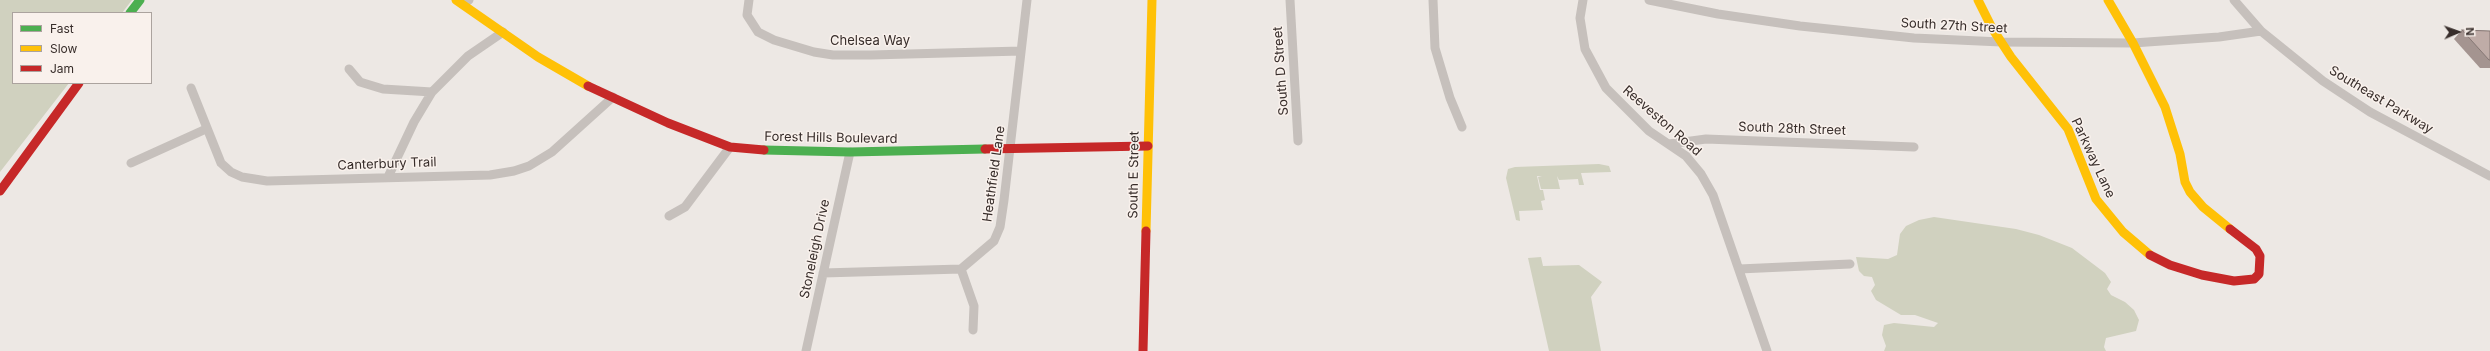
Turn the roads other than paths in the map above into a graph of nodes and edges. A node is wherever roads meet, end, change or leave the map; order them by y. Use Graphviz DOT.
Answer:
graph roads {
  1 [pos="140,0"];
  2 [pos="749,0"];
  3 [pos="1027,0"];
  4 [pos="1152,0"];
  5 [pos="1290,0"];
  6 [pos="1432,0"];
  7 [pos="1583,0"];
  8 [pos="1649,0"];
  9 [pos="1978,0"];
  10 [pos="2108,0"];
  11 [pos="2234,0"];
  12 [pos="462,1"];
  13 [pos="131,12"];
  14 [pos="2261,31"];
  15 [pos="503,32"];
  16 [pos="2001,42"];
  17 [pos="2133,43"];
  18 [pos="1021,51"];
  19 [pos="349,70"];
  20 [pos="78,84"];
  21 [pos="191,88"];
  22 [pos="432,92"];
  23 [pos="613,97"];
  24 [pos="1462,127"];
  25 [pos="206,128"];
  26 [pos="1298,140"];
  27 [pos="1669,144"];
  28 [pos="1148,146"];
  29 [pos="730,147"];
  30 [pos="1914,147"];
  31 [pos="1010,150"];
  32 [pos="850,152"];
  33 [pos="131,163"];
  34 [pos="2490,176"];
  35 [pos="388,177"];
  36 [pos="0,191"];
  37 [pos="669,216"];
  38 [pos="1850,264"];
  39 [pos="961,269"];
  40 [pos="1739,269"];
  41 [pos="823,273"];
  42 [pos="973,330"];
  43 [pos="806,351"];
  44 [pos="1143,351"];
  45 [pos="1767,351"];
  1 -- 13 [label="street"];
  2 -- 18 [label="street, Chelsea Way"];
  3 -- 18 [label="street, Heathfield Lane"];
  4 -- 28 [label="street, South E Street"];
  5 -- 26 [label="street, South D Street"];
  6 -- 24 [label="street"];
  7 -- 27 [label="street, Reeveston Road"];
  8 -- 16 [label="street, South 27th Street"];
  9 -- 16 [label="street"];
  10 -- 17 [label="street"];
  11 -- 14 [label="street, Southeast Parkway"];
  12 -- 15 [label="street, Forest Hills Boulevard"];
  14 -- 17 [label="street, South 27th Street"];
  14 -- 34 [label="street, Southeast Parkway"];
  15 -- 22 [label="street"];
  15 -- 23 [label="street, Forest Hills Boulevard"];
  16 -- 17 [label="street, South 27th Street"];
  16 -- 17 [label="street, Parkway Lane"];
  18 -- 31 [label="street, Heathfield Lane"];
  19 -- 22 [label="street"];
  20 -- 36 [label="street"];
  21 -- 25 [label="street, Canterbury Trail"];
  22 -- 35 [label="street"];
  23 -- 29 [label="street, Forest Hills Boulevard"];
  23 -- 35 [label="street, Canterbury Trail"];
  25 -- 33 [label="street"];
  25 -- 35 [label="street, Canterbury Trail"];
  27 -- 30 [label="street, South 28th Street"];
  27 -- 40 [label="street, Reeveston Road"];
  28 -- 31 [label="street, Forest Hills Boulevard"];
  28 -- 44 [label="street, South E Street"];
  29 -- 32 [label="street, Forest Hills Boulevard"];
  29 -- 37 [label="street"];
  31 -- 32 [label="street, Forest Hills Boulevard"];
  31 -- 39 [label="street, Heathfield Lane"];
  32 -- 41 [label="street, Stoneleigh Drive"];
  38 -- 40 [label="street"];
  39 -- 41 [label="street"];
  39 -- 42 [label="street"];
  40 -- 45 [label="street, Reeveston Road"];
  41 -- 43 [label="street, Stoneleigh Drive"];
}
